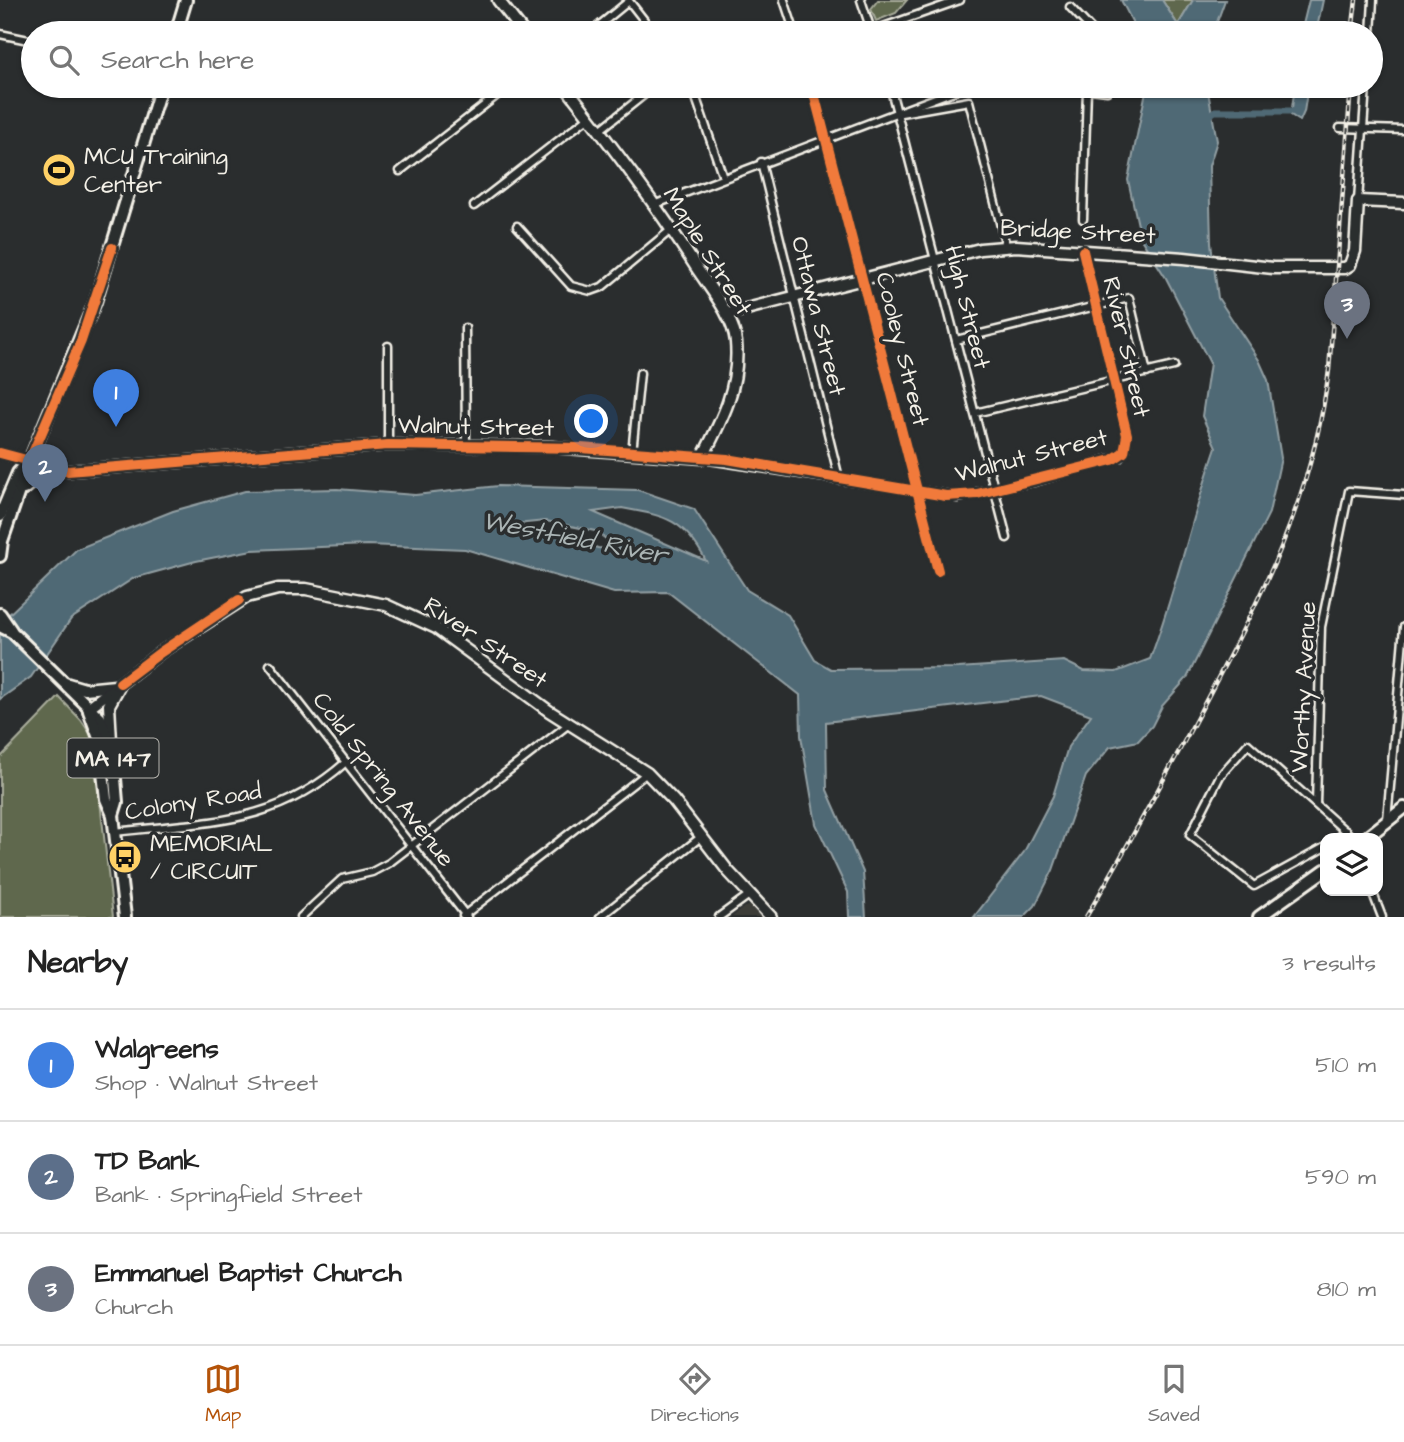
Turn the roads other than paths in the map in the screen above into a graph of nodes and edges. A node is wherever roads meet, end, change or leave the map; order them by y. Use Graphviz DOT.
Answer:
graph roads {
  1 [pos="186,0"];
  2 [pos="498,0"];
  3 [pos="784,0"];
  4 [pos="861,0"];
  5 [pos="960,0"];
  6 [pos="1373,0"];
  7 [pos="629,1"];
  8 [pos="1070,7"];
  9 [pos="180,21"];
  10 [pos="515,21"];
  11 [pos="605,21"];
  12 [pos="645,21"];
  13 [pos="791,21"];
  14 [pos="868,21"];
  15 [pos="902,21"];
  16 [pos="1083,21"];
  17 [pos="1372,21"];
  18 [pos="0,34"];
  19 [pos="21,38"];
  20 [pos="157,98"];
  21 [pos="494,98"];
  22 [pos="574,98"];
  23 [pos="640,98"];
  24 [pos="696,98"];
  25 [pos="815,98"];
  26 [pos="894,98"];
  27 [pos="936,98"];
  28 [pos="1087,98"];
  29 [pos="1365,98"];
  30 [pos="899,112"];
  31 [pos="589,117"];
  32 [pos="1340,128"];
  33 [pos="1363,128"];
  34 [pos="600,130"];
  35 [pos="1404,130"];
  36 [pos="826,137"];
  37 [pos="761,162"];
  38 [pos="400,171"];
  39 [pos="723,177"];
  40 [pos="1358,201"];
  41 [pos="1404,203"];
  42 [pos="656,204"];
  43 [pos="474,206"];
  44 [pos="1083,219"];
  45 [pos="517,226"];
  46 [pos="672,229"];
  47 [pos="1006,246"];
  48 [pos="1083,251"];
  49 [pos="937,261"];
  50 [pos="863,279"];
  51 [pos="794,297"];
  52 [pos="1095,304"];
  53 [pos="727,314"];
  54 [pos="465,328"];
  55 [pos="956,340"];
  56 [pos="388,346"];
  57 [pos="1174,366"];
  58 [pos="640,373"];
  59 [pos="1147,373"];
  60 [pos="1113,382"];
  61 [pos="975,413"];
  62 [pos="388,446"];
  63 [pos="466,447"];
  64 [pos="1124,452"];
  65 [pos="0,453"];
  66 [pos="632,453"];
  67 [pos="702,458"];
  68 [pos="29,462"];
  69 [pos="61,470"];
  70 [pos="839,478"];
  71 [pos="996,489"];
  72 [pos="918,491"];
  73 [pos="19,493"];
  74 [pos="1404,495"];
  75 [pos="0,516"];
  76 [pos="1007,538"];
  77 [pos="0,556"];
  78 [pos="938,572"];
  79 [pos="0,614"];
  80 [pos="0,626"];
  81 [pos="1404,627"];
  82 [pos="12,632"];
  83 [pos="270,665"];
  84 [pos="63,682"];
  85 [pos="118,685"];
  86 [pos="88,708"];
  87 [pos="569,724"];
  88 [pos="113,755"];
  89 [pos="346,762"];
  90 [pos="647,773"];
  91 [pos="1316,804"];
  92 [pos="1404,808"];
  93 [pos="113,815"];
  94 [pos="1387,821"];
  95 [pos="1346,831"];
  96 [pos="116,832"];
  97 [pos="1343,833"];
  98 [pos="1372,833"];
  99 [pos="702,836"];
  100 [pos="412,846"];
  101 [pos="1320,850"];
  102 [pos="1320,874"];
  103 [pos="749,895"];
  104 [pos="1374,896"];
  105 [pos="1271,914"];
  106 [pos="464,916"];
  107 [pos="125,917"];
  108 [pos="301,917"];
  109 [pos="600,917"];
  110 [pos="719,917"];
  111 [pos="771,917"];
  112 [pos="1259,917"];
  113 [pos="1382,917"];
  1 -- 9 [label="main road"];
  2 -- 10 [label="main road"];
  3 -- 13 [label="street"];
  4 -- 14 [label="street"];
  5 -- 15 [label="street"];
  6 -- 17 [label="street"];
  7 -- 11 [label="street"];
  7 -- 12 [label="street"];
  8 -- 16 [label="street"];
  18 -- 19 [label="street"];
  20 -- 68 [label="main road"];
  21 -- 38 [label="street"];
  22 -- 31 [label="main road, Maple Street"];
  23 -- 34 [label="street"];
  24 -- 39 [label="street"];
  25 -- 36 [label="street, Cooley Street"];
  26 -- 30 [label="street, High Street"];
  27 -- 30 [label="street"];
  28 -- 44 [label="street"];
  29 -- 33 [label="street"];
  30 -- 36 [label="street"];
  30 -- 47 [label="street"];
  30 -- 49 [label="street, High Street"];
  31 -- 34 [label="main road, Maple Street"];
  31 -- 43 [label="street"];
  32 -- 33 [label="street"];
  33 -- 35 [label="street"];
  33 -- 40 [label="street"];
  34 -- 42 [label="main road, Maple Street"];
  36 -- 37 [label="street"];
  36 -- 50 [label="street, Cooley Street"];
  37 -- 39 [label="street"];
  37 -- 51 [label="street, Ottawa Street"];
  39 -- 42 [label="street"];
  40 -- 41 [label="main road"];
  40 -- 48 [label="main road, Bridge Street"];
  42 -- 46 [label="main road, Maple Street"];
  45 -- 46 [label="street"];
  46 -- 53 [label="main road, Maple Street"];
  47 -- 48 [label="main road, Bridge Street"];
  47 -- 49 [label="main road, Bridge Street"];
  48 -- 52 [label="street, River Street"];
  49 -- 50 [label="main road, Bridge Street"];
  49 -- 55 [label="street, High Street"];
  50 -- 51 [label="main road, Bridge Street"];
  50 -- 72 [label="street, Cooley Street"];
  51 -- 53 [label="main road, Bridge Street"];
  51 -- 70 [label="street, Ottawa Street"];
  52 -- 55 [label="street"];
  52 -- 59 [label="street"];
  52 -- 60 [label="street, River Street"];
  53 -- 67 [label="main road, Maple Street"];
  54 -- 63 [label="street"];
  55 -- 61 [label="street, High Street"];
  56 -- 62 [label="street"];
  57 -- 59 [label="street"];
  58 -- 66 [label="street"];
  59 -- 60 [label="street"];
  60 -- 61 [label="street"];
  60 -- 64 [label="street, River Street"];
  61 -- 71 [label="street, High Street"];
  62 -- 63 [label="main road, Walnut Street"];
  62 -- 69 [label="main road, Walnut Street"];
  63 -- 66 [label="main road, Walnut Street"];
  64 -- 71 [label="street, Walnut Street"];
  65 -- 68 [label="street"];
  66 -- 67 [label="main road, Walnut Street"];
  67 -- 70 [label="street, Walnut Street"];
  68 -- 69 [label="main road, Walnut Street"];
  68 -- 73 [label="main road"];
  68 -- 75 [label="main road"];
  69 -- 73 [label="main road"];
  70 -- 72 [label="street, Walnut Street"];
  71 -- 72 [label="street, Walnut Street"];
  71 -- 76 [label="street, High Street"];
  72 -- 78 [label="street, Cooley Street"];
  73 -- 77 [label="main road"];
  74 -- 91 [label="street, Worthy Avenue"];
  79 -- 82 [label="main road, MA 147"];
  80 -- 82 [label="main road, MA 147"];
  81 -- 94 [label="street"];
  82 -- 84 [label="main road, MA 147"];
  83 -- 89 [label="street, Cold Spring Avenue"];
  84 -- 85 [label="main road"];
  84 -- 86 [label="main road, MA 147"];
  85 -- 86 [label="main road, River Street"];
  85 -- 87 [label="main road, River Street"];
  85 -- 88 [label="main road"];
  86 -- 88 [label="main road, MA 147"];
  86 -- 93 [label="main road, MA 147"];
  87 -- 90 [label="main road, River Street"];
  87 -- 100 [label="street"];
  88 -- 93 [label="main road, MA 147"];
  89 -- 96 [label="street, Colony Road"];
  89 -- 100 [label="street, Cold Spring Avenue"];
  90 -- 99 [label="main road, River Street"];
  90 -- 106 [label="street"];
  91 -- 95 [label="street"];
  91 -- 101 [label="street"];
  92 -- 94 [label="main road"];
  93 -- 96 [label="main road, MA 147"];
  94 -- 98 [label="main road"];
  95 -- 97 [label="street"];
  96 -- 107 [label="main road, MA 147"];
  99 -- 103 [label="main road, River Street"];
  99 -- 109 [label="street"];
  100 -- 106 [label="street, Cold Spring Avenue"];
  100 -- 108 [label="street"];
  102 -- 105 [label="main road"];
  103 -- 110 [label="street"];
  103 -- 111 [label="main road, River Street"];
  104 -- 113 [label="street"];
  105 -- 112 [label="main road"];
}
